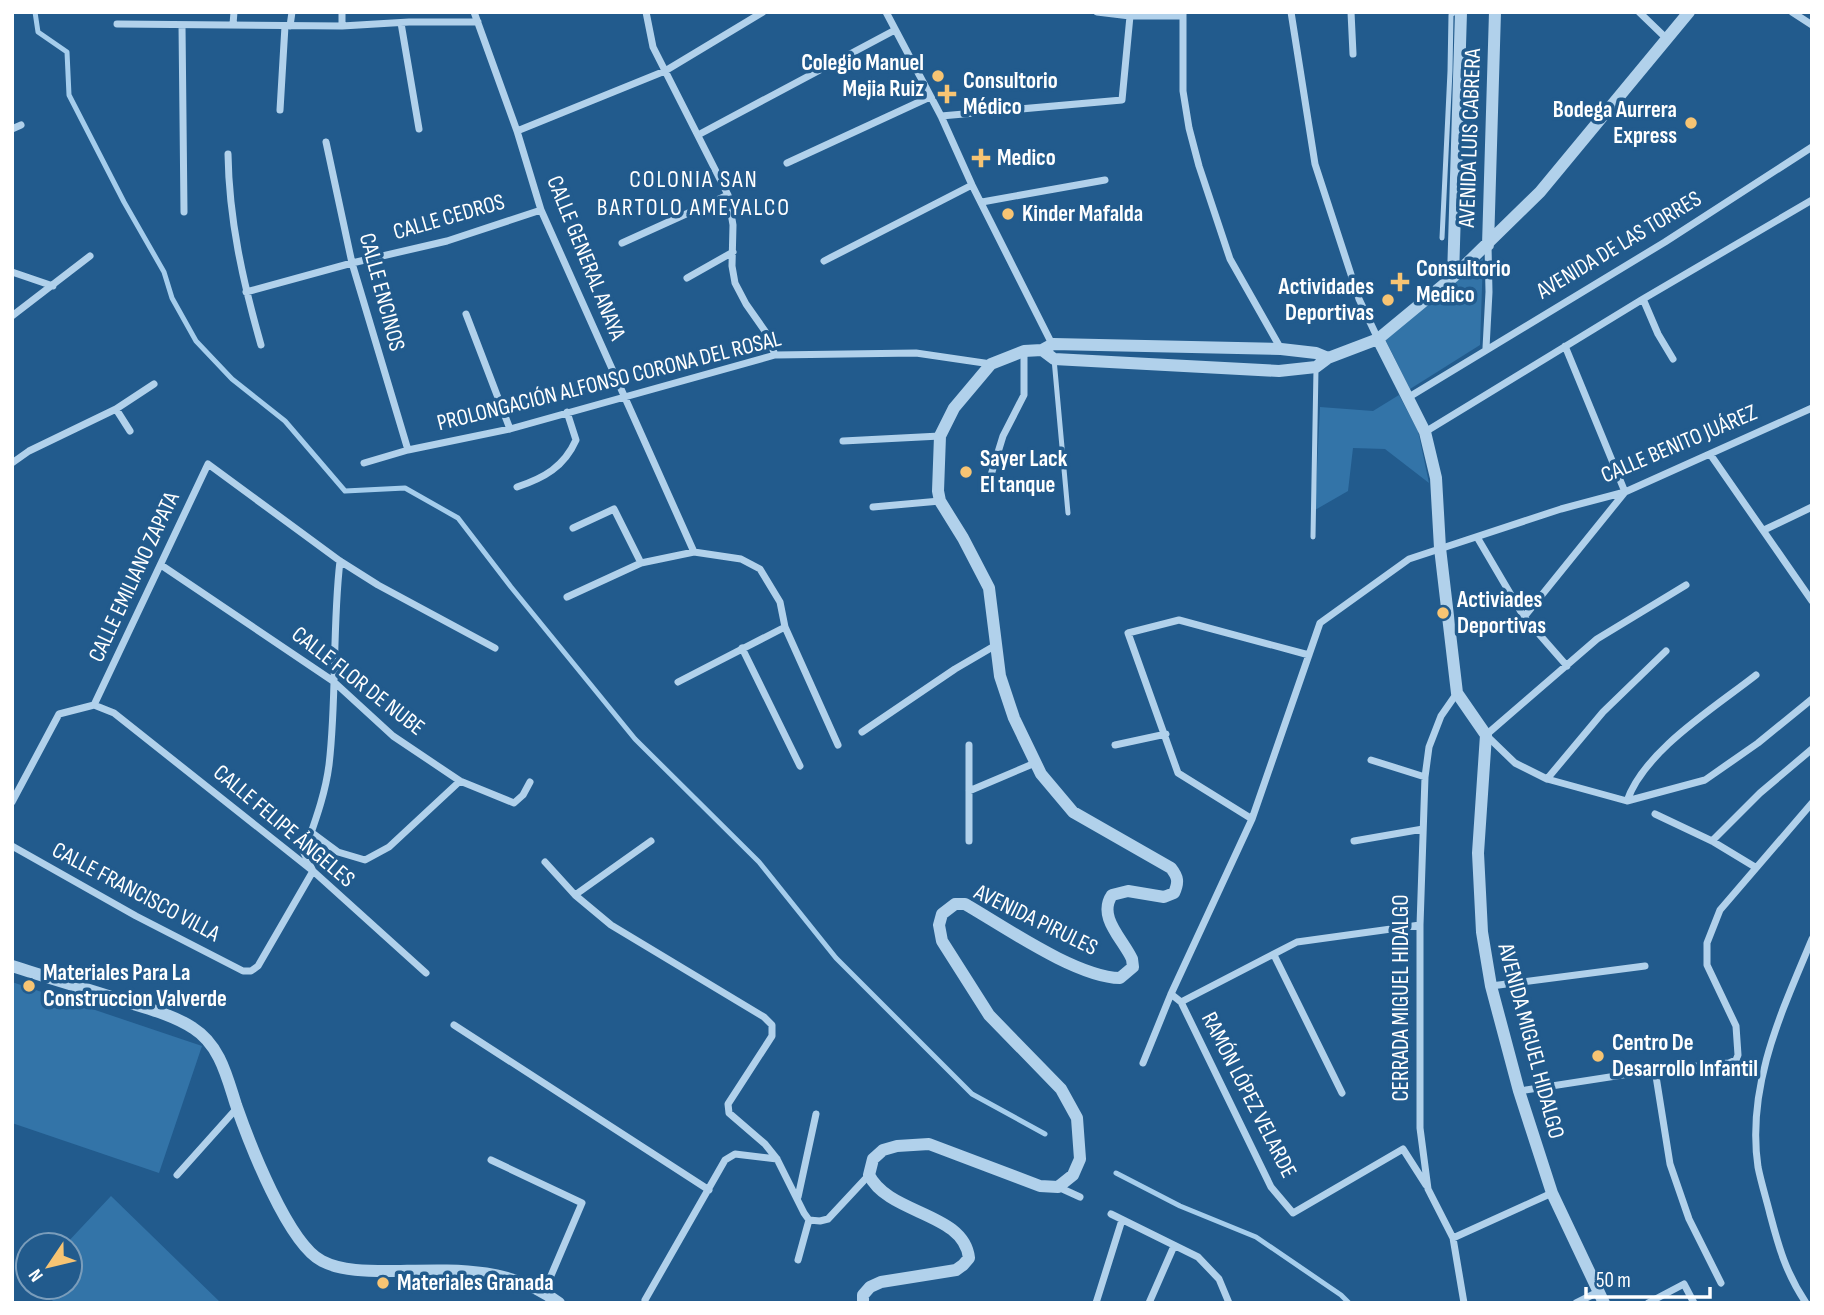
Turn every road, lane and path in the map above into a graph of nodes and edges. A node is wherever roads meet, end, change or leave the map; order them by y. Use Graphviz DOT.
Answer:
graph roads {
  1 [pos="234,12"];
  2 [pos="292,12"];
  3 [pos="342,12"];
  4 [pos="411,12"];
  5 [pos="474,12"];
  6 [pos="646,12"];
  7 [pos="763,12"];
  8 [pos="886,12"];
  9 [pos="1097,12"];
  10 [pos="1292,12"];
  11 [pos="1351,12"];
  12 [pos="1455,12"];
  13 [pos="1461,12"];
  14 [pos="1495,12"];
  15 [pos="1639,12"];
  16 [pos="1689,12"];
  17 [pos="1792,12"];
  18 [pos="1183,14"];
  19 [pos="1130,16"];
  20 [pos="405,22"];
  21 [pos="478,22"];
  22 [pos="117,24"];
  23 [pos="233,24"];
  24 [pos="1812,24"];
  25 [pos="182,25"];
  26 [pos="288,26"];
  27 [pos="342,26"];
  28 [pos="895,30"];
  29 [pos="1668,39"];
  30 [pos="1353,54"];
  31 [pos="665,71"];
  32 [pos="930,97"];
  33 [pos="280,110"];
  34 [pos="941,116"];
  35 [pos="21,125"];
  36 [pos="12,129"];
  37 [pos="419,129"];
  38 [pos="517,131"];
  39 [pos="698,135"];
  40 [pos="326,142"];
  41 [pos="1812,146"];
  42 [pos="228,154"];
  43 [pos="788,163"];
  44 [pos="1105,180"];
  45 [pos="972,185"];
  46 [pos="728,195"];
  47 [pos="1812,200"];
  48 [pos="982,202"];
  49 [pos="541,210"];
  50 [pos="184,212"];
  51 [pos="1442,238"];
  52 [pos="622,243"];
  53 [pos="1488,245"];
  54 [pos="733,252"];
  55 [pos="90,256"];
  56 [pos="824,261"];
  57 [pos="352,263"];
  58 [pos="12,272"];
  59 [pos="1452,277"];
  60 [pos="687,278"];
  61 [pos="53,286"];
  62 [pos="246,292"];
  63 [pos="1643,299"];
  64 [pos="466,314"];
  65 [pos="12,316"];
  66 [pos="1378,339"];
  67 [pos="261,345"];
  68 [pos="1565,346"];
  69 [pos="1047,347"];
  70 [pos="1486,348"];
  71 [pos="1281,349"];
  72 [pos="1024,351"];
  73 [pos="775,355"];
  74 [pos="1328,358"];
  75 [pos="1054,359"];
  76 [pos="1673,359"];
  77 [pos="991,364"];
  78 [pos="1316,367"];
  79 [pos="154,384"];
  80 [pos="623,397"];
  81 [pos="1409,397"];
  82 [pos="1812,408"];
  83 [pos="116,409"];
  84 [pos="567,412"];
  85 [pos="510,429"];
  86 [pos="130,431"];
  87 [pos="1425,432"];
  88 [pos="940,436"];
  89 [pos="843,441"];
  90 [pos="408,450"];
  91 [pos="1710,454"];
  92 [pos="12,463"];
  93 [pos="364,463"];
  94 [pos="991,475"];
  95 [pos="517,486"];
  96 [pos="1625,492"];
  97 [pos="937,501"];
  98 [pos="873,507"];
  99 [pos="1812,507"];
  100 [pos="1068,513"];
  101 [pos="573,528"];
  102 [pos="1764,530"];
  103 [pos="1313,537"];
  104 [pos="1476,537"];
  105 [pos="1440,548"];
  106 [pos="694,552"];
  107 [pos="340,561"];
  108 [pos="641,563"];
  109 [pos="161,565"];
  110 [pos="1686,585"];
  111 [pos="567,597"];
  112 [pos="1812,601"];
  113 [pos="1524,617"];
  114 [pos="785,627"];
  115 [pos="997,645"];
  116 [pos="495,648"];
  117 [pos="742,648"];
  118 [pos="1666,651"];
  119 [pos="1309,655"];
  120 [pos="1567,666"];
  121 [pos="1755,675"];
  122 [pos="333,681"];
  123 [pos="678,682"];
  124 [pos="1457,692"];
  125 [pos="1812,699"];
  126 [pos="94,705"];
  127 [pos="862,732"];
  128 [pos="1166,734"];
  129 [pos="1486,734"];
  130 [pos="969,745"];
  131 [pos="1115,745"];
  132 [pos="838,746"];
  133 [pos="1812,749"];
  134 [pos="1371,760"];
  135 [pos="1035,763"];
  136 [pos="800,766"];
  137 [pos="1425,777"];
  138 [pos="1547,779"];
  139 [pos="460,780"];
  140 [pos="530,782"];
  141 [pos="969,791"];
  142 [pos="12,802"];
  143 [pos="1627,802"];
  144 [pos="1812,803"];
  145 [pos="1655,814"];
  146 [pos="1252,819"];
  147 [pos="1423,829"];
  148 [pos="312,832"];
  149 [pos="651,841"];
  150 [pos="969,841"];
  151 [pos="1354,841"];
  152 [pos="1712,841"];
  153 [pos="12,846"];
  154 [pos="545,862"];
  155 [pos="1755,867"];
  156 [pos="313,871"];
  157 [pos="575,895"];
  158 [pos="1420,925"];
  159 [pos="1812,939"];
  160 [pos="1274,955"];
  161 [pos="1645,965"];
  162 [pos="12,966"];
  163 [pos="426,973"];
  164 [pos="1491,986"];
  165 [pos="1171,995"];
  166 [pos="1181,1002"];
  167 [pos="454,1025"];
  168 [pos="1143,1063"];
  169 [pos="1655,1070"];
  170 [pos="1519,1091"];
  171 [pos="1342,1093"];
  172 [pos="237,1107"];
  173 [pos="816,1114"];
  174 [pos="491,1160"];
  175 [pos="777,1160"];
  176 [pos="177,1175"];
  177 [pos="869,1175"];
  178 [pos="1058,1187"];
  179 [pos="1428,1189"];
  180 [pos="709,1190"];
  181 [pos="1552,1193"];
  182 [pos="1080,1197"];
  183 [pos="797,1198"];
  184 [pos="1111,1214"];
  185 [pos="809,1220"];
  186 [pos="1122,1220"];
  187 [pos="1453,1238"];
  188 [pos="1174,1247"];
  189 [pos="798,1260"];
  190 [pos="1721,1283"];
  191 [pos="544,1292"];
  192 [pos="1601,1298"];
  193 [pos="645,1300"];
  194 [pos="559,1303"];
  195 [pos="863,1303"];
  196 [pos="1096,1303"];
  197 [pos="1149,1303"];
  198 [pos="1229,1303"];
  199 [pos="1464,1303"];
  200 [pos="1576,1303"];
  201 [pos="1648,1303"];
  202 [pos="1694,1303"];
  203 [pos="1806,1303"];
  1 -- 23 [label="street"];
  2 -- 26 [label="street"];
  3 -- 27 [label="street"];
  4 -- 20 [label="street"];
  5 -- 21 [label="street, CALLE GENERAL ANAYA"];
  6 -- 31 [label="street"];
  7 -- 31 [label="street"];
  8 -- 28 [label="street"];
  9 -- 19 [label="street"];
  10 -- 66 [label="street"];
  11 -- 30 [label="street"];
  12 -- 51 [label="lane"];
  13 -- 59 [label="street, AVENIDA LUIS CABRERA"];
  14 -- 53 [label="street, AVENIDA LUIS CABRERA"];
  15 -- 29 [label="street"];
  16 -- 29 [label="street"];
  17 -- 24 [label="street"];
  18 -- 19 [label="street"];
  18 -- 71 [label="street"];
  19 -- 34 [label="street"];
  20 -- 21 [label="street"];
  20 -- 27 [label="street"];
  20 -- 37 [label="street"];
  21 -- 38 [label="street, CALLE GENERAL ANAYA"];
  22 -- 25 [label="street"];
  23 -- 25 [label="street"];
  23 -- 26 [label="street"];
  25 -- 50 [label="street"];
  26 -- 27 [label="street"];
  26 -- 33 [label="street"];
  28 -- 32 [label="street"];
  28 -- 39 [label="street"];
  29 -- 53 [label="street"];
  31 -- 38 [label="street"];
  31 -- 39 [label="street"];
  32 -- 34 [label="street"];
  32 -- 43 [label="street"];
  34 -- 45 [label="street"];
  35 -- 36 [label="street"];
  38 -- 49 [label="street, CALLE GENERAL ANAYA"];
  39 -- 46 [label="street"];
  40 -- 57 [label="street, CALLE ENCINOS"];
  41 -- 70 [label="street, AVENIDA DE LAS TORRES"];
  42 -- 62 [label="street"];
  44 -- 48 [label="street"];
  45 -- 48 [label="street"];
  45 -- 56 [label="street"];
  46 -- 52 [label="street"];
  46 -- 54 [label="street"];
  47 -- 63 [label="street"];
  48 -- 69 [label="street"];
  49 -- 57 [label="street, CALLE CEDROS"];
  49 -- 80 [label="street, CALLE GENERAL ANAYA"];
  53 -- 59 [label="street"];
  53 -- 70 [label="street, AVENIDA LUIS CABRERA"];
  54 -- 60 [label="street"];
  54 -- 73 [label="street"];
  55 -- 61 [label="street"];
  57 -- 62 [label="street, CALLE CEDROS"];
  57 -- 90 [label="street, CALLE ENCINOS"];
  58 -- 61 [label="street"];
  59 -- 66 [label="street"];
  61 -- 65 [label="street"];
  62 -- 67 [label="street"];
  63 -- 68 [label="street"];
  63 -- 76 [label="street"];
  64 -- 85 [label="street"];
  66 -- 74 [label="street"];
  66 -- 81 [label="street"];
  68 -- 87 [label="street"];
  68 -- 96 [label="street"];
  69 -- 71 [label="street"];
  69 -- 72 [label="street"];
  69 -- 75 [label="street"];
  70 -- 81 [label="street, AVENIDA DE LAS TORRES"];
  71 -- 74 [label="street"];
  72 -- 77 [label="street"];
  72 -- 94 [label="street"];
  73 -- 77 [label="street, PROLONGACIÓN ALFONSO CORONA DEL ROSAL"];
  73 -- 80 [label="street, PROLONGACIÓN ALFONSO CORONA DEL ROSAL"];
  74 -- 78 [label="street"];
  75 -- 78 [label="street"];
  75 -- 100 [label="lane"];
  77 -- 88 [label="street, AVENIDA PIRULES"];
  78 -- 103 [label="lane"];
  79 -- 83 [label="street"];
  80 -- 84 [label="street, PROLONGACIÓN ALFONSO CORONA DEL ROSAL"];
  80 -- 106 [label="street, CALLE GENERAL ANAYA"];
  81 -- 87 [label="street"];
  82 -- 91 [label="street, CALLE BENITO JUÁREZ"];
  83 -- 86 [label="street"];
  83 -- 92 [label="street"];
  84 -- 85 [label="street, PROLONGACIÓN ALFONSO CORONA DEL ROSAL"];
  84 -- 95 [label="street"];
  85 -- 90 [label="street, PROLONGACIÓN ALFONSO CORONA DEL ROSAL"];
  87 -- 105 [label="street"];
  88 -- 89 [label="street"];
  88 -- 97 [label="street, AVENIDA PIRULES"];
  90 -- 93 [label="street, PROLONGACIÓN ALFONSO CORONA DEL ROSAL"];
  91 -- 96 [label="street, CALLE BENITO JUÁREZ"];
  91 -- 102 [label="street"];
  96 -- 104 [label="street, CALLE BENITO JUÁREZ"];
  96 -- 113 [label="street"];
  97 -- 98 [label="street"];
  97 -- 115 [label="street, AVENIDA PIRULES"];
  99 -- 102 [label="street"];
  101 -- 108 [label="street"];
  102 -- 112 [label="street"];
  104 -- 105 [label="street, CALLE BENITO JUÁREZ"];
  104 -- 113 [label="street"];
  105 -- 119 [label="street"];
  105 -- 124 [label="street"];
  106 -- 108 [label="street"];
  106 -- 114 [label="street"];
  107 -- 109 [label="street, CALLE EMILIANO ZAPATA"];
  107 -- 116 [label="street"];
  107 -- 122 [label="street"];
  108 -- 111 [label="street"];
  109 -- 122 [label="street, CALLE FLOR DE NUBE"];
  109 -- 126 [label="street, CALLE EMILIANO ZAPATA"];
  110 -- 120 [label="street"];
  113 -- 120 [label="street"];
  114 -- 117 [label="street"];
  114 -- 132 [label="street"];
  115 -- 127 [label="street"];
  115 -- 135 [label="street, AVENIDA PIRULES"];
  117 -- 123 [label="street"];
  117 -- 136 [label="street"];
  118 -- 138 [label="street"];
  119 -- 128 [label="street"];
  119 -- 146 [label="street"];
  120 -- 129 [label="street"];
  121 -- 143 [label="street"];
  122 -- 139 [label="street, CALLE FLOR DE NUBE"];
  122 -- 148 [label="street"];
  124 -- 129 [label="street"];
  124 -- 137 [label="street, CERRADA MIGUEL HIDALGO"];
  125 -- 143 [label="street"];
  126 -- 142 [label="street"];
  126 -- 156 [label="street, CALLE FELIPE ÁNGELES"];
  128 -- 131 [label="street"];
  128 -- 146 [label="street"];
  129 -- 138 [label="street"];
  129 -- 164 [label="street, AVENIDA MIGUEL HIDALGO"];
  130 -- 141 [label="street"];
  133 -- 152 [label="street"];
  134 -- 137 [label="street"];
  135 -- 141 [label="street"];
  135 -- 178 [label="street, AVENIDA PIRULES"];
  137 -- 147 [label="street, CERRADA MIGUEL HIDALGO"];
  138 -- 143 [label="street"];
  139 -- 140 [label="street, CALLE FLOR DE NUBE"];
  139 -- 148 [label="street"];
  141 -- 150 [label="street"];
  144 -- 155 [label="street"];
  145 -- 152 [label="street"];
  146 -- 165 [label="street"];
  147 -- 151 [label="street"];
  147 -- 158 [label="street, CERRADA MIGUEL HIDALGO"];
  148 -- 156 [label="street"];
  149 -- 157 [label="street"];
  152 -- 155 [label="street"];
  153 -- 156 [label="street, CALLE FRANCISCO VILLA"];
  154 -- 157 [label="street"];
  155 -- 169 [label="street"];
  156 -- 163 [label="street, CALLE FELIPE ÁNGELES"];
  157 -- 175 [label="street"];
  158 -- 160 [label="street"];
  158 -- 179 [label="street, CERRADA MIGUEL HIDALGO"];
  159 -- 203 [label="street"];
  160 -- 166 [label="street"];
  160 -- 171 [label="street"];
  161 -- 164 [label="street"];
  162 -- 172 [label="street"];
  164 -- 170 [label="street, AVENIDA MIGUEL HIDALGO"];
  165 -- 166 [label="street, RAMÓN LÓPEZ VELARDE"];
  165 -- 168 [label="street"];
  166 -- 179 [label="street, RAMÓN LÓPEZ VELARDE"];
  167 -- 180 [label="street"];
  169 -- 170 [label="street"];
  169 -- 190 [label="street"];
  170 -- 181 [label="street, AVENIDA MIGUEL HIDALGO"];
  172 -- 176 [label="street"];
  172 -- 191 [label="street"];
  173 -- 183 [label="street"];
  174 -- 191 [label="street"];
  175 -- 180 [label="street"];
  175 -- 183 [label="street"];
  177 -- 178 [label="street"];
  177 -- 185 [label="street"];
  177 -- 195 [label="street"];
  178 -- 182 [label="street"];
  179 -- 187 [label="street, CERRADA MIGUEL HIDALGO"];
  180 -- 193 [label="street"];
  181 -- 187 [label="street"];
  181 -- 192 [label="street, AVENIDA MIGUEL HIDALGO"];
  183 -- 185 [label="street"];
  184 -- 186 [label="street"];
  185 -- 189 [label="street"];
  186 -- 188 [label="street"];
  186 -- 196 [label="street"];
  187 -- 199 [label="street, CERRADA MIGUEL HIDALGO"];
  188 -- 197 [label="street"];
  188 -- 198 [label="street"];
  191 -- 194 [label="street"];
  192 -- 200 [label="street"];
  201 -- 202 [label="street"];
}
